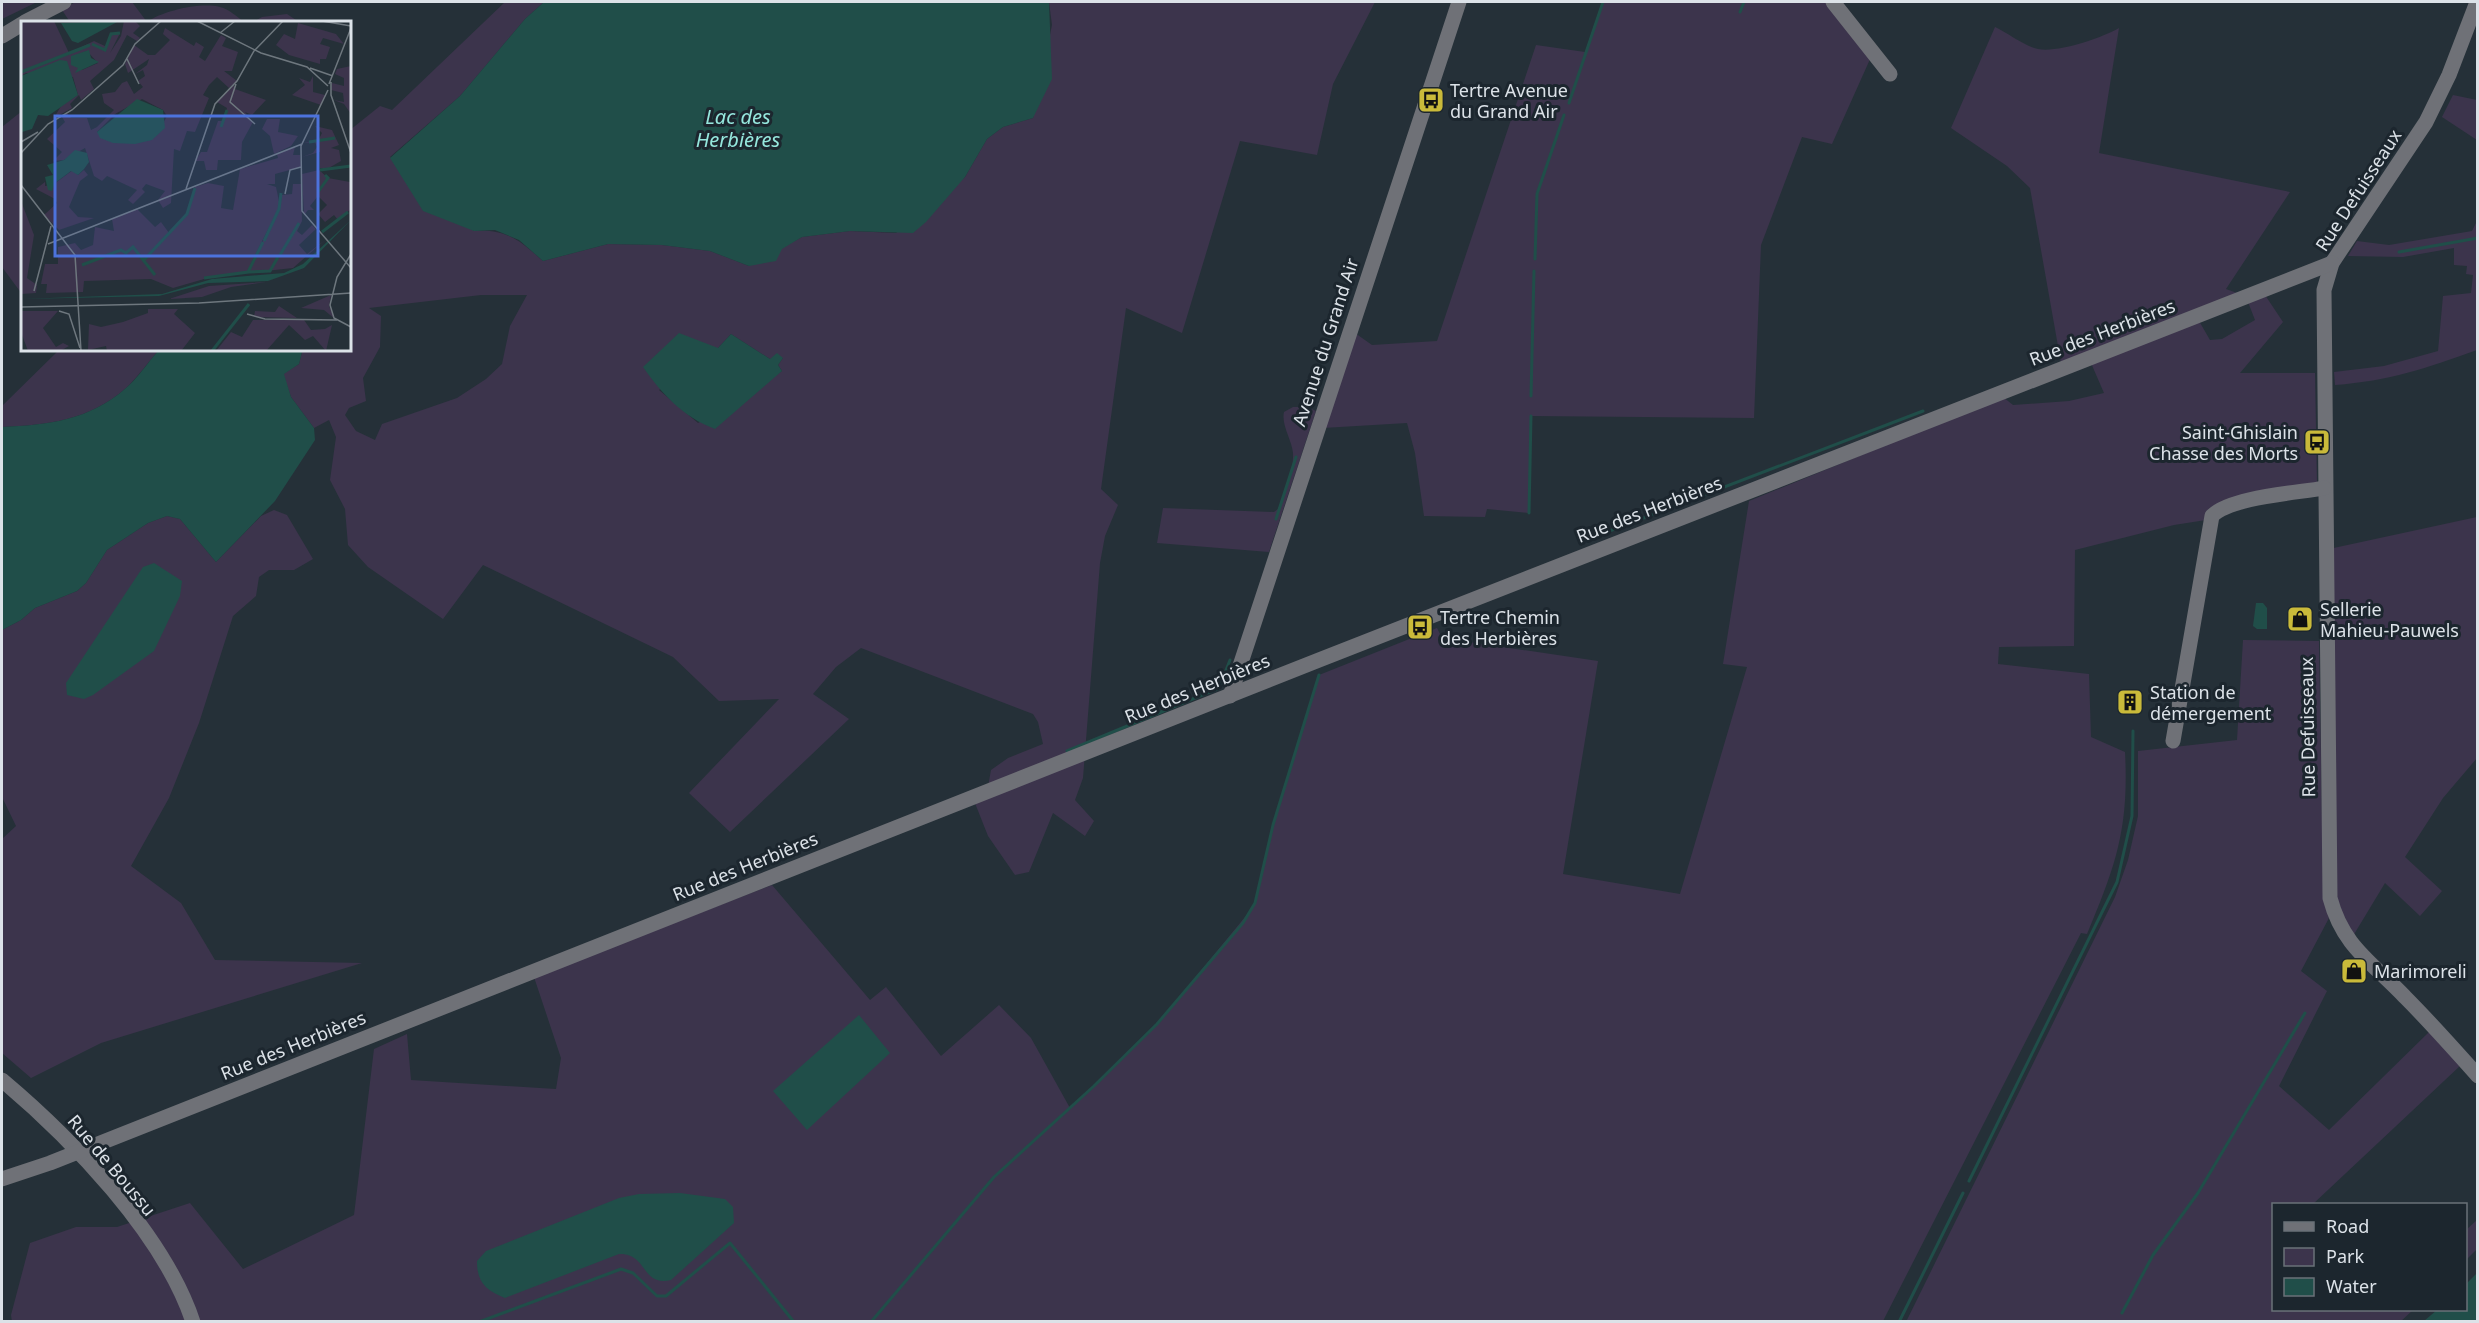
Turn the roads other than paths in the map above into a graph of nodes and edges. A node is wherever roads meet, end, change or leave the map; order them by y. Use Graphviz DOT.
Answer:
graph roads {
  1 [pos="64,2"];
  2 [pos="1459,2"];
  3 [pos="1833,2"];
  4 [pos="2477,2"];
  5 [pos="28,21"];
  6 [pos="21,25"];
  7 [pos="2,36"];
  8 [pos="1890,74"];
  9 [pos="2332,263"];
  10 [pos="2324,488"];
  11 [pos="1230,696"];
  12 [pos="2173,741"];
  13 [pos="2478,1076"];
  14 [pos="2,1080"];
  15 [pos="78,1151"];
  16 [pos="2,1179"];
  17 [pos="193,1322"];
  1 -- 5 [label="street"];
  2 -- 11 [label="street, Avenue du Grand Air"];
  3 -- 8 [label="street"];
  4 -- 9 [label="street, Rue Defuisseaux"];
  6 -- 7 [label="street"];
  9 -- 10 [label="street, Rue Defuisseaux"];
  9 -- 11 [label="street, Rue des Herbières"];
  10 -- 12 [label="street"];
  10 -- 13 [label="street, Rue Defuisseaux"];
  11 -- 15 [label="street, Rue des Herbières"];
  14 -- 15 [label="street, Rue de Boussu"];
  15 -- 16 [label="street, Rue des Herbières"];
  15 -- 17 [label="street, Rue de Boussu"];
}
